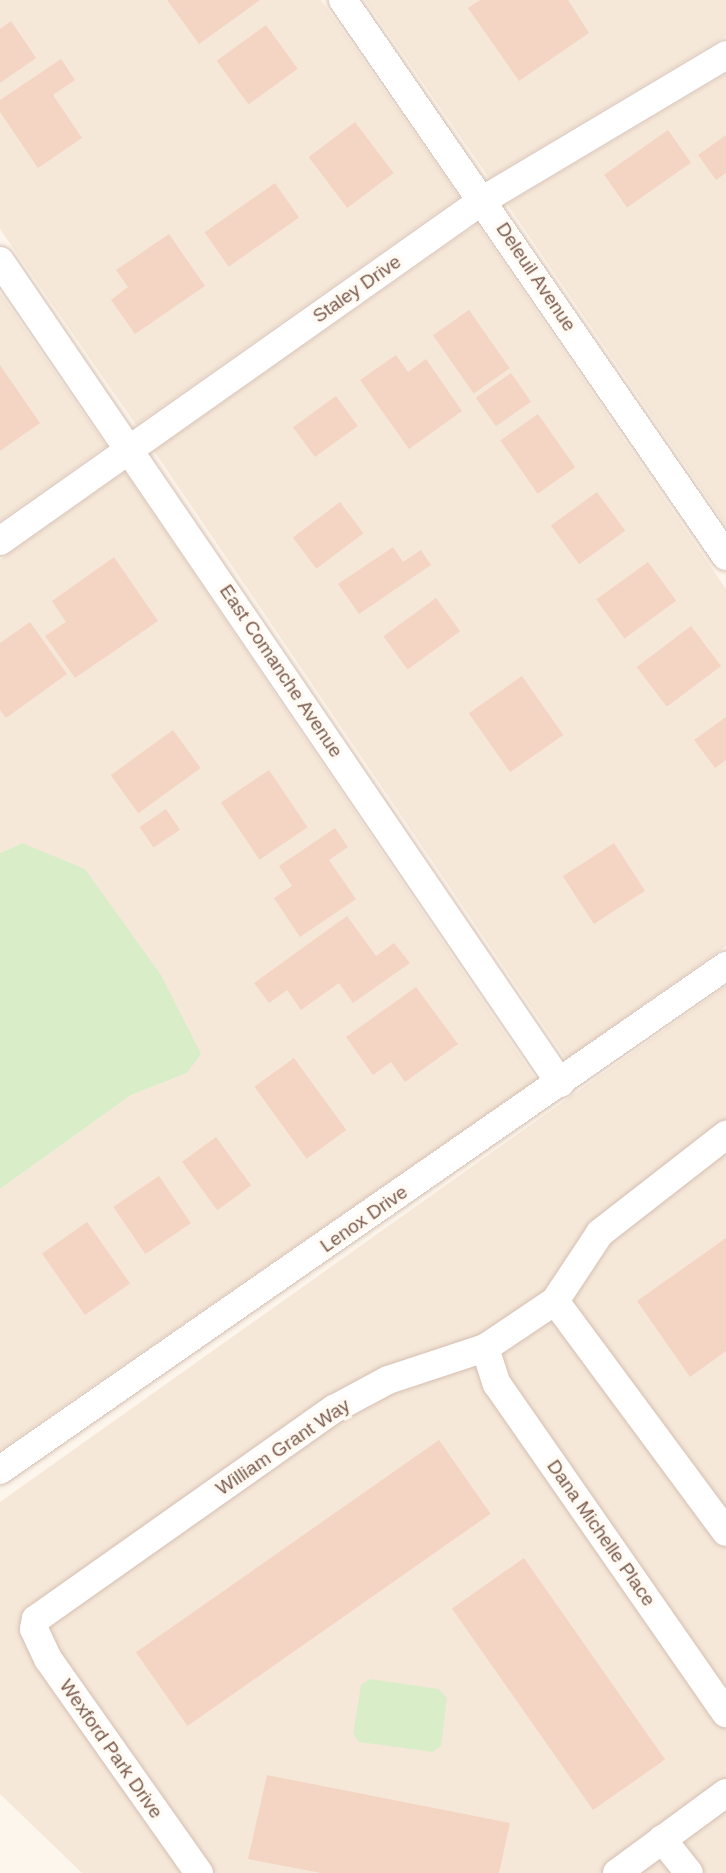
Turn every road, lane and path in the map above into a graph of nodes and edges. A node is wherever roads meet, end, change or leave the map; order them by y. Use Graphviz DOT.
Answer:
graph roads {
  1 [pos="343,0"];
  2 [pos="726,55"];
  3 [pos="483,200"];
  4 [pos="0,261"];
  5 [pos="130,449"];
  6 [pos="0,541"];
  7 [pos="726,556"];
  8 [pos="726,966"];
  9 [pos="560,1083"];
  10 [pos="726,1135"];
  11 [pos="555,1301"];
  12 [pos="485,1348"];
  13 [pos="0,1470"];
  14 [pos="726,1532"];
  15 [pos="36,1619"];
  16 [pos="726,1713"];
  17 [pos="726,1793"];
  18 [pos="662,1839"];
  19 [pos="199,1873"];
  20 [pos="617,1873"];
  21 [pos="689,1873"];
  1 -- 3 [label="street, Deleuil Avenue"];
  2 -- 3 [label="street, Staley Drive"];
  3 -- 5 [label="street, Staley Drive"];
  3 -- 7 [label="street, Deleuil Avenue"];
  4 -- 5 [label="street, East Comanche Avenue"];
  5 -- 6 [label="street, Staley Drive"];
  5 -- 9 [label="street, East Comanche Avenue"];
  8 -- 9 [label="street, Lenox Drive"];
  9 -- 13 [label="street, Lenox Drive"];
  10 -- 11 [label="street, William Grant Way"];
  11 -- 12 [label="street, William Grant Way"];
  11 -- 14 [label="street"];
  12 -- 15 [label="street, William Grant Way"];
  12 -- 16 [label="street, Dana Michelle Place"];
  15 -- 19 [label="street, Wexford Park Drive"];
  17 -- 18 [label="street"];
  18 -- 20 [label="street"];
  18 -- 21 [label="street"];
}
